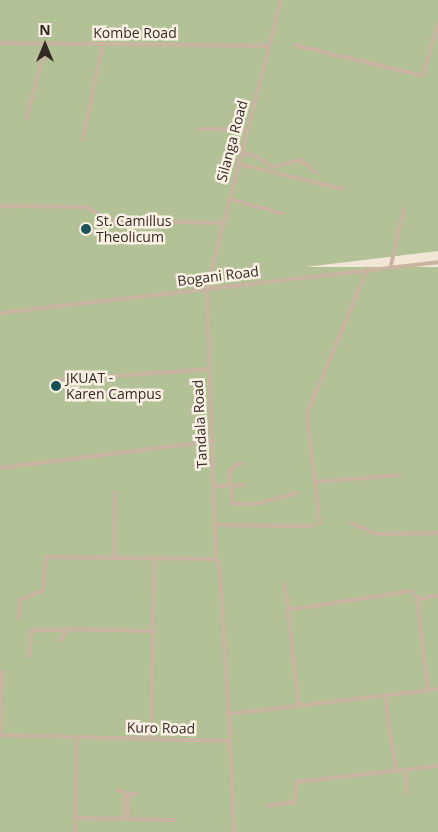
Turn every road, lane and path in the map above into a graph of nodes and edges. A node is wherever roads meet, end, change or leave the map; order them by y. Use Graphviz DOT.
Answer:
graph roads {
  1 [pos="281,0"];
  2 [pos="438,22"];
  3 [pos="0,43"];
  4 [pos="47,44"];
  5 [pos="102,44"];
  6 [pos="296,45"];
  7 [pos="269,46"];
  8 [pos="26,119"];
  9 [pos="199,130"];
  10 [pos="247,130"];
  11 [pos="83,139"];
  12 [pos="241,154"];
  13 [pos="238,164"];
  14 [pos="317,174"];
  15 [pos="343,190"];
  16 [pos="229,199"];
  17 [pos="0,206"];
  18 [pos="404,209"];
  19 [pos="282,213"];
  20 [pos="224,222"];
  21 [pos="438,262"];
  22 [pos="391,265"];
  23 [pos="368,268"];
  24 [pos="207,289"];
  25 [pos="0,313"];
  26 [pos="209,369"];
  27 [pos="57,380"];
  28 [pos="213,441"];
  29 [pos="240,463"];
  30 [pos="0,468"];
  31 [pos="399,475"];
  32 [pos="315,482"];
  33 [pos="230,485"];
  34 [pos="243,485"];
  35 [pos="215,486"];
  36 [pos="115,492"];
  37 [pos="297,493"];
  38 [pos="352,523"];
  39 [pos="320,524"];
  40 [pos="216,525"];
  41 [pos="314,526"];
  42 [pos="438,533"];
  43 [pos="114,558"];
  44 [pos="154,559"];
  45 [pos="216,559"];
  46 [pos="284,583"];
  47 [pos="438,595"];
  48 [pos="417,600"];
  49 [pos="289,609"];
  50 [pos="20,618"];
  51 [pos="64,630"];
  52 [pos="152,631"];
  53 [pos="60,641"];
  54 [pos="29,657"];
  55 [pos="2,672"];
  56 [pos="438,689"];
  57 [pos="428,690"];
  58 [pos="385,695"];
  59 [pos="299,705"];
  60 [pos="229,716"];
  61 [pos="0,735"];
  62 [pos="77,737"];
  63 [pos="152,739"];
  64 [pos="230,741"];
  65 [pos="438,766"];
  66 [pos="396,770"];
  67 [pos="405,770"];
  68 [pos="117,790"];
  69 [pos="408,793"];
  70 [pos="137,794"];
  71 [pos="268,806"];
  72 [pos="75,818"];
  73 [pos="126,819"];
  74 [pos="175,820"];
  75 [pos="75,832"];
  76 [pos="234,832"];
  1 -- 7 [label="street, Silanga Road"];
  2 -- 6 [label="street"];
  3 -- 4 [label="street, Kombe Road"];
  4 -- 5 [label="street, Kombe Road"];
  4 -- 8 [label="street"];
  5 -- 7 [label="street, Kombe Road"];
  5 -- 11 [label="street"];
  7 -- 10 [label="street, Silanga Road"];
  9 -- 10 [label="street"];
  10 -- 12 [label="street, Silanga Road"];
  12 -- 13 [label="street, Silanga Road"];
  12 -- 14 [label="street"];
  13 -- 15 [label="street"];
  13 -- 16 [label="street, Silanga Road"];
  16 -- 19 [label="street"];
  16 -- 20 [label="street, Silanga Road"];
  17 -- 20 [label="street"];
  18 -- 22 [label="street"];
  20 -- 24 [label="street, Silanga Road"];
  21 -- 22 [label="street, Bogani Road"];
  22 -- 23 [label="street, Bogani Road"];
  23 -- 24 [label="street, Bogani Road"];
  23 -- 32 [label="street"];
  24 -- 25 [label="street, Bogani Road"];
  24 -- 26 [label="street, Tandala Road"];
  26 -- 27 [label="street"];
  26 -- 28 [label="street, Tandala Road"];
  28 -- 30 [label="street"];
  28 -- 35 [label="street, Tandala Road"];
  29 -- 33 [label="street"];
  31 -- 32 [label="street"];
  32 -- 39 [label="street"];
  33 -- 34 [label="street"];
  33 -- 35 [label="street"];
  33 -- 37 [label="street"];
  35 -- 40 [label="street, Tandala Road"];
  36 -- 43 [label="street"];
  38 -- 42 [label="street"];
  40 -- 41 [label="street"];
  40 -- 45 [label="street, Tandala Road"];
  43 -- 44 [label="street"];
  43 -- 50 [label="street"];
  44 -- 45 [label="street"];
  44 -- 52 [label="street"];
  45 -- 60 [label="street, Tandala Road"];
  46 -- 49 [label="street"];
  47 -- 48 [label="street"];
  48 -- 49 [label="street"];
  48 -- 57 [label="street"];
  49 -- 59 [label="street"];
  51 -- 52 [label="street"];
  51 -- 53 [label="street"];
  51 -- 54 [label="street"];
  52 -- 63 [label="street"];
  55 -- 61 [label="street"];
  56 -- 57 [label="street"];
  57 -- 58 [label="street"];
  58 -- 59 [label="street"];
  58 -- 66 [label="street"];
  59 -- 60 [label="street"];
  60 -- 64 [label="street, Tandala Road"];
  61 -- 62 [label="street, Kuro Road"];
  62 -- 63 [label="street, Kuro Road"];
  62 -- 72 [label="street"];
  63 -- 64 [label="street, Kuro Road"];
  64 -- 76 [label="street"];
  65 -- 67 [label="street"];
  66 -- 67 [label="street"];
  66 -- 71 [label="street"];
  67 -- 69 [label="street"];
  68 -- 73 [label="street"];
  70 -- 73 [label="street"];
  72 -- 73 [label="street"];
  72 -- 75 [label="street"];
  73 -- 74 [label="street"];
}
